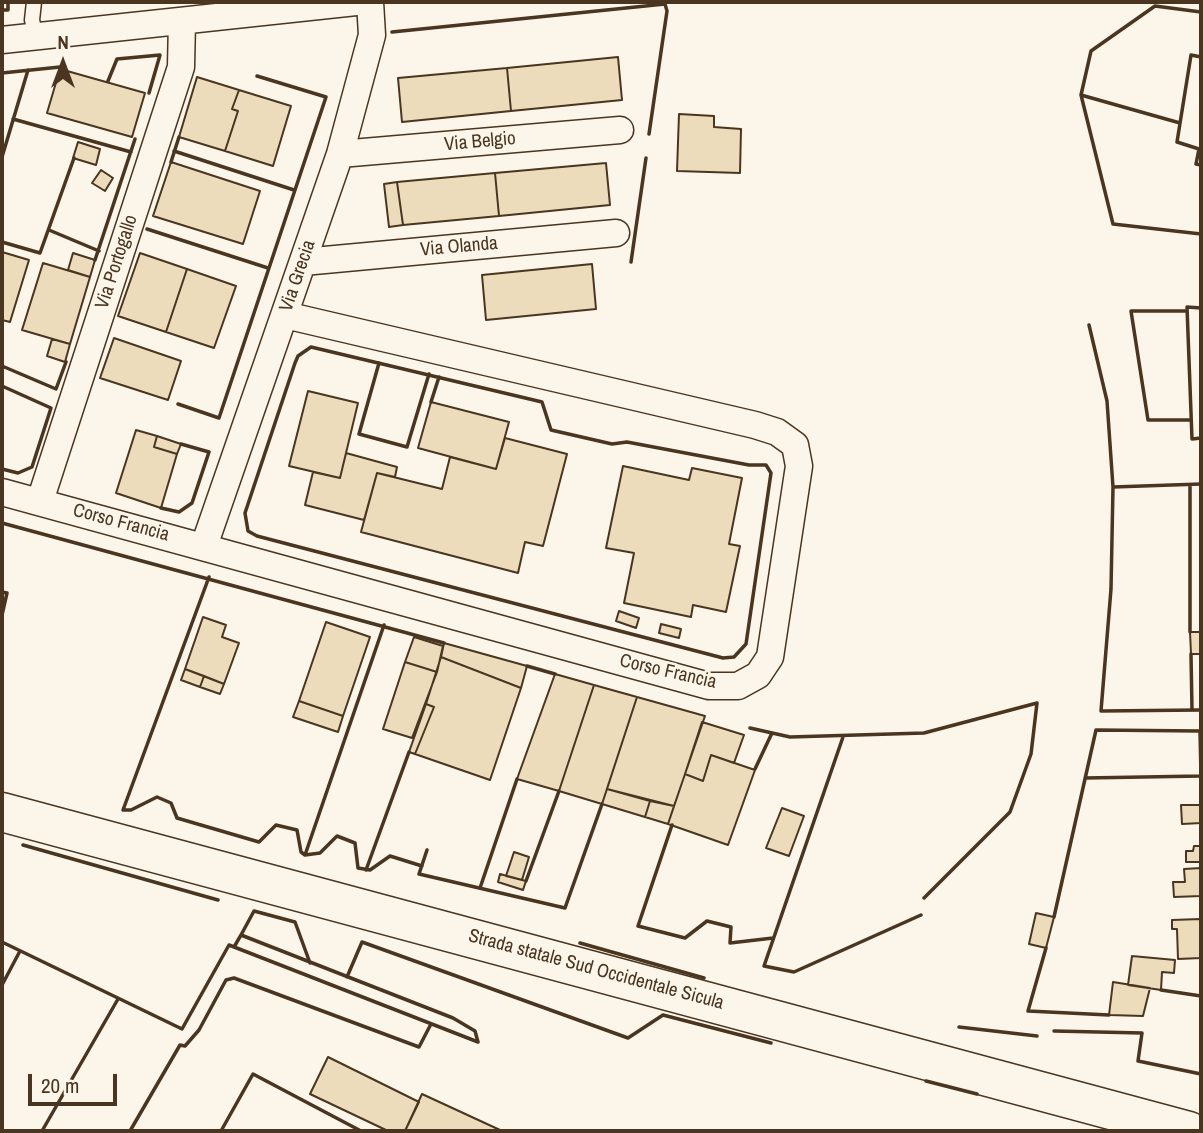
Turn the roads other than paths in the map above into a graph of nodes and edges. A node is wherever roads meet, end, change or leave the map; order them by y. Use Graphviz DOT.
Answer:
graph roads {
  1 [pos="34,2"];
  2 [pos="356,2"];
  3 [pos="370,2"];
  4 [pos="182,21"];
  5 [pos="36,37"];
  6 [pos="2,40"];
  7 [pos="620,130"];
  8 [pos="340,154"];
  9 [pos="616,233"];
  10 [pos="303,262"];
  11 [pos="285,315"];
  12 [pos="2,492"];
  13 [pos="40,501"];
  14 [pos="204,546"];
  15 [pos="2,812"];
  16 [pos="1189,1131"];
  1 -- 5 [label="lane"];
  2 -- 4 [label="street"];
  3 -- 8 [label="street, Via Grecia"];
  4 -- 5 [label="street"];
  4 -- 13 [label="street, Via Portogallo"];
  5 -- 6 [label="street"];
  7 -- 8 [label="street, Via Belgio"];
  8 -- 10 [label="street, Via Grecia"];
  9 -- 10 [label="street, Via Olanda"];
  10 -- 11 [label="street, Via Grecia"];
  11 -- 14 [label="street, Via Grecia"];
  11 -- 14 [label="street, Corso Francia"];
  12 -- 13 [label="street, Corso Francia"];
  13 -- 14 [label="street, Corso Francia"];
  15 -- 16 [label="main road, Strada statale Sud Occidentale Sicula"];
}
